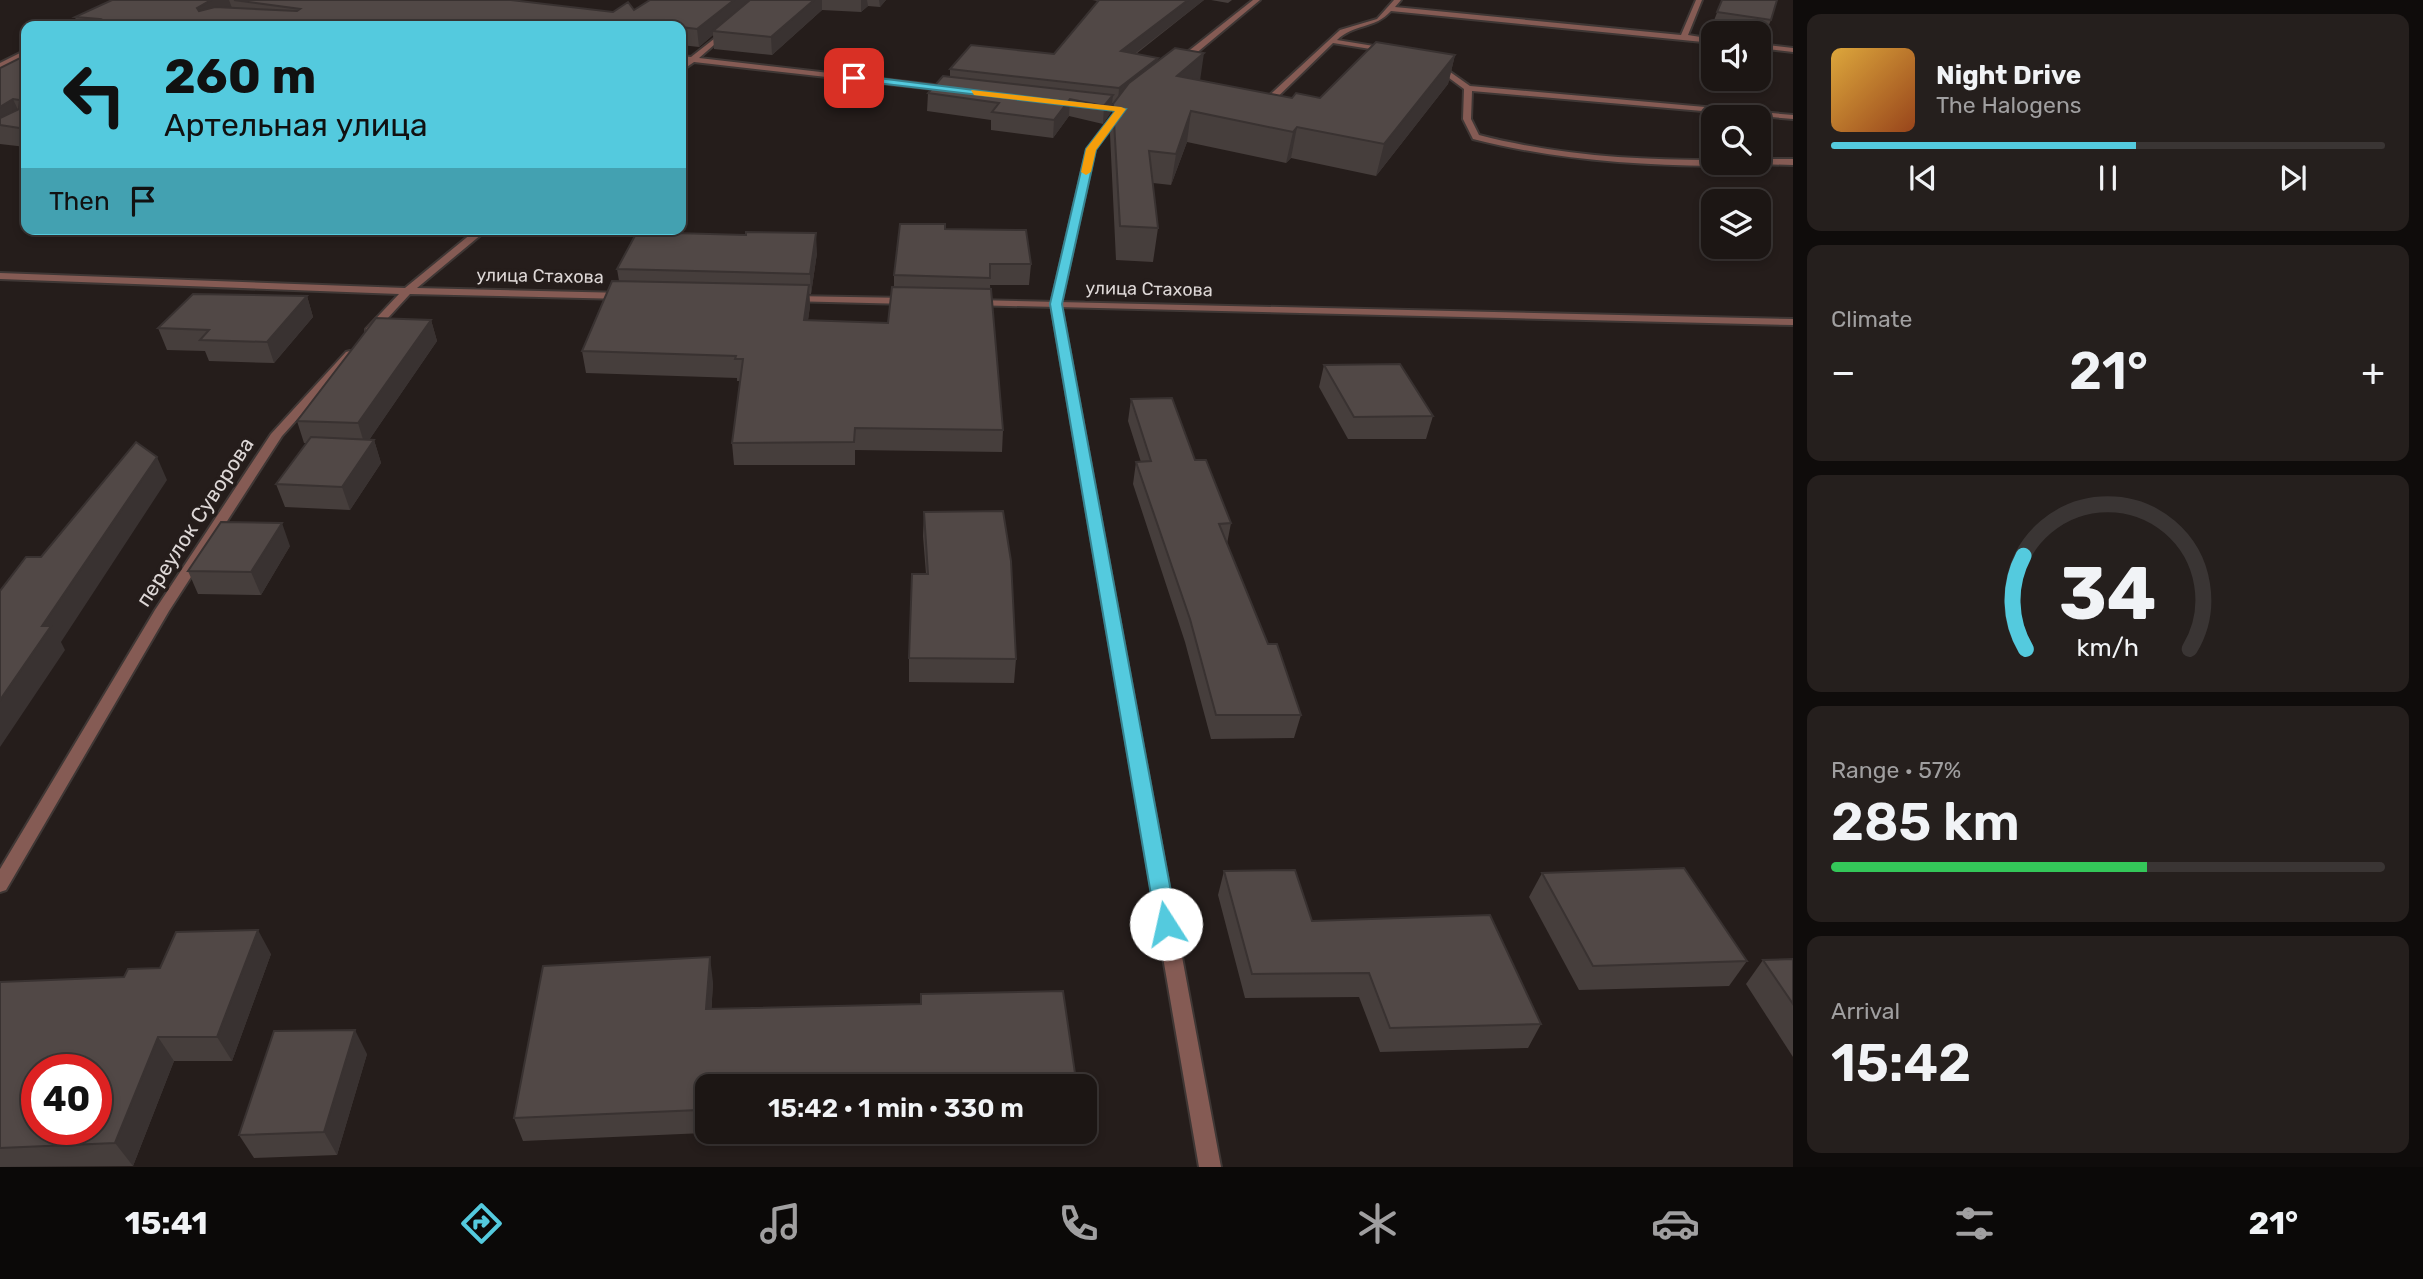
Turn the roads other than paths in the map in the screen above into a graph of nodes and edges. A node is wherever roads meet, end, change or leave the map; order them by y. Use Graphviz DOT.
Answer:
graph roads {
  1 [pos="1257,0"];
  2 [pos="1398,0"];
  3 [pos="1699,0"];
  4 [pos="1390,9"];
  5 [pos="733,25"];
  6 [pos="1684,37"];
  7 [pos="1701,39"];
  8 [pos="1331,41"];
  9 [pos="1771,47"];
  10 [pos="1793,50"];
  11 [pos="1398,52"];
  12 [pos="21,55"];
  13 [pos="1425,57"];
  14 [pos="686,58"];
  15 [pos="693,59"];
  16 [pos="686,65"];
  17 [pos="0,66"];
  18 [pos="1174,67"];
  19 [pos="1468,88"];
  20 [pos="956,90"];
  21 [pos="1132,101"];
  22 [pos="1108,108"];
  23 [pos="1121,109"];
  24 [pos="1258,111"];
  25 [pos="1793,117"];
  26 [pos="1771,162"];
  27 [pos="1793,162"];
  28 [pos="1701,163"];
  29 [pos="476,235"];
  30 [pos="0,276"];
  31 [pos="407,291"];
  32 [pos="642,296"];
  33 [pos="779,299"];
  34 [pos="918,302"];
  35 [pos="959,302"];
  36 [pos="1056,304"];
  37 [pos="1793,322"];
  38 [pos="0,885"];
  39 [pos="1210,1167"];
  1 -- 18 [label="street"];
  2 -- 4 [label="street"];
  3 -- 6 [label="street"];
  4 -- 6 [label="street"];
  4 -- 8 [label="street"];
  5 -- 15 [label="street"];
  6 -- 7 [label="street"];
  8 -- 11 [label="street"];
  8 -- 24 [label="street"];
  9 -- 10 [label="street"];
  12 -- 17 [label="street"];
  13 -- 19 [label="street"];
  14 -- 15 [label="street"];
  15 -- 16 [label="street"];
  15 -- 20 [label="street"];
  19 -- 25 [label="street"];
  19 -- 28 [label="street"];
  21 -- 23 [label="street"];
  22 -- 23 [label="street"];
  23 -- 36 [label="street"];
  26 -- 27 [label="street"];
  29 -- 31 [label="street, переулок Суворова"];
  30 -- 31 [label="street, улица Стахова"];
  31 -- 32 [label="street, улица Стахова"];
  31 -- 38 [label="street, переулок Суворова"];
  33 -- 34 [label="street"];
  35 -- 36 [label="street, улица Стахова"];
  36 -- 37 [label="street, улица Стахова"];
  36 -- 39 [label="street"];
}
